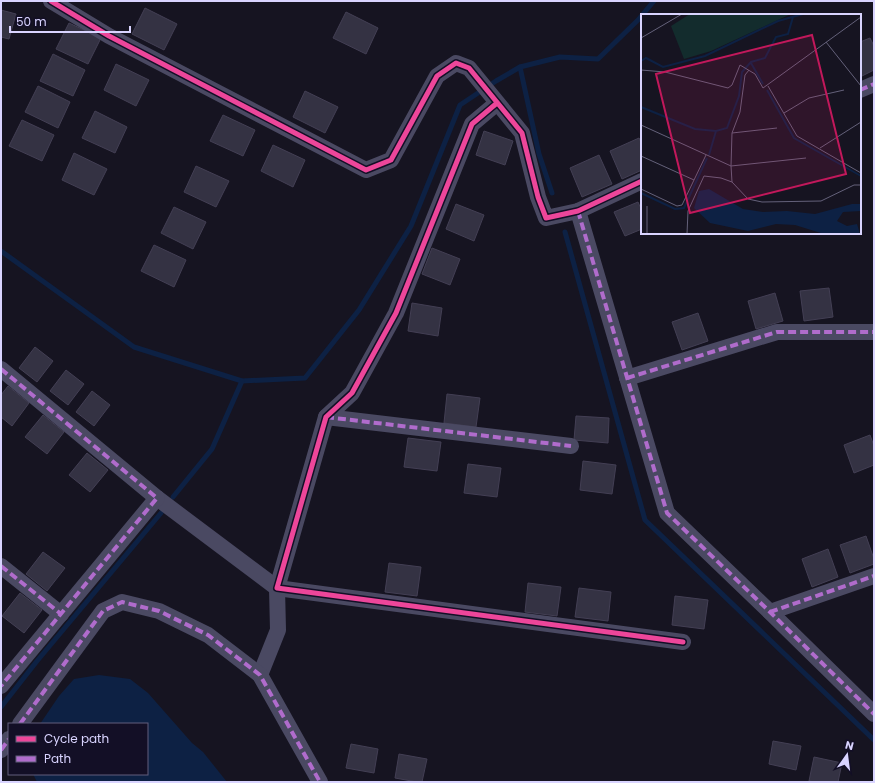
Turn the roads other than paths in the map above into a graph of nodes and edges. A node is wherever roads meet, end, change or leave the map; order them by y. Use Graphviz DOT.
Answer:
graph roads {
  1 [pos="51,1"];
  2 [pos="874,84"];
  3 [pos="861,90"];
  4 [pos="494,99"];
  5 [pos="641,181"];
  6 [pos="578,211"];
  7 [pos="874,332"];
  8 [pos="1,369"];
  9 [pos="627,378"];
  10 [pos="326,416"];
  11 [pos="571,446"];
  12 [pos="157,498"];
  13 [pos="1,566"];
  14 [pos="874,576"];
  15 [pos="277,588"];
  16 [pos="770,612"];
  17 [pos="61,614"];
  18 [pos="683,642"];
  19 [pos="260,675"];
  20 [pos="1,686"];
  21 [pos="874,714"];
  22 [pos="21,723"];
  23 [pos="8,740"];
  24 [pos="1,750"];
  25 [pos="320,782"];
  1 -- 4 [label="street"];
  2 -- 3 [label="street"];
  4 -- 6 [label="street"];
  4 -- 10 [label="street"];
  5 -- 6 [label="street"];
  6 -- 9 [label="street"];
  7 -- 9 [label="street"];
  8 -- 12 [label="street"];
  9 -- 16 [label="street"];
  10 -- 11 [label="street"];
  10 -- 15 [label="street"];
  12 -- 15 [label="street"];
  12 -- 17 [label="street"];
  13 -- 17 [label="street"];
  14 -- 16 [label="street"];
  15 -- 18 [label="street"];
  15 -- 19 [label="street"];
  16 -- 21 [label="street"];
  17 -- 20 [label="street"];
  19 -- 22 [label="street"];
  19 -- 25 [label="street"];
  23 -- 24 [label="street"];
}
